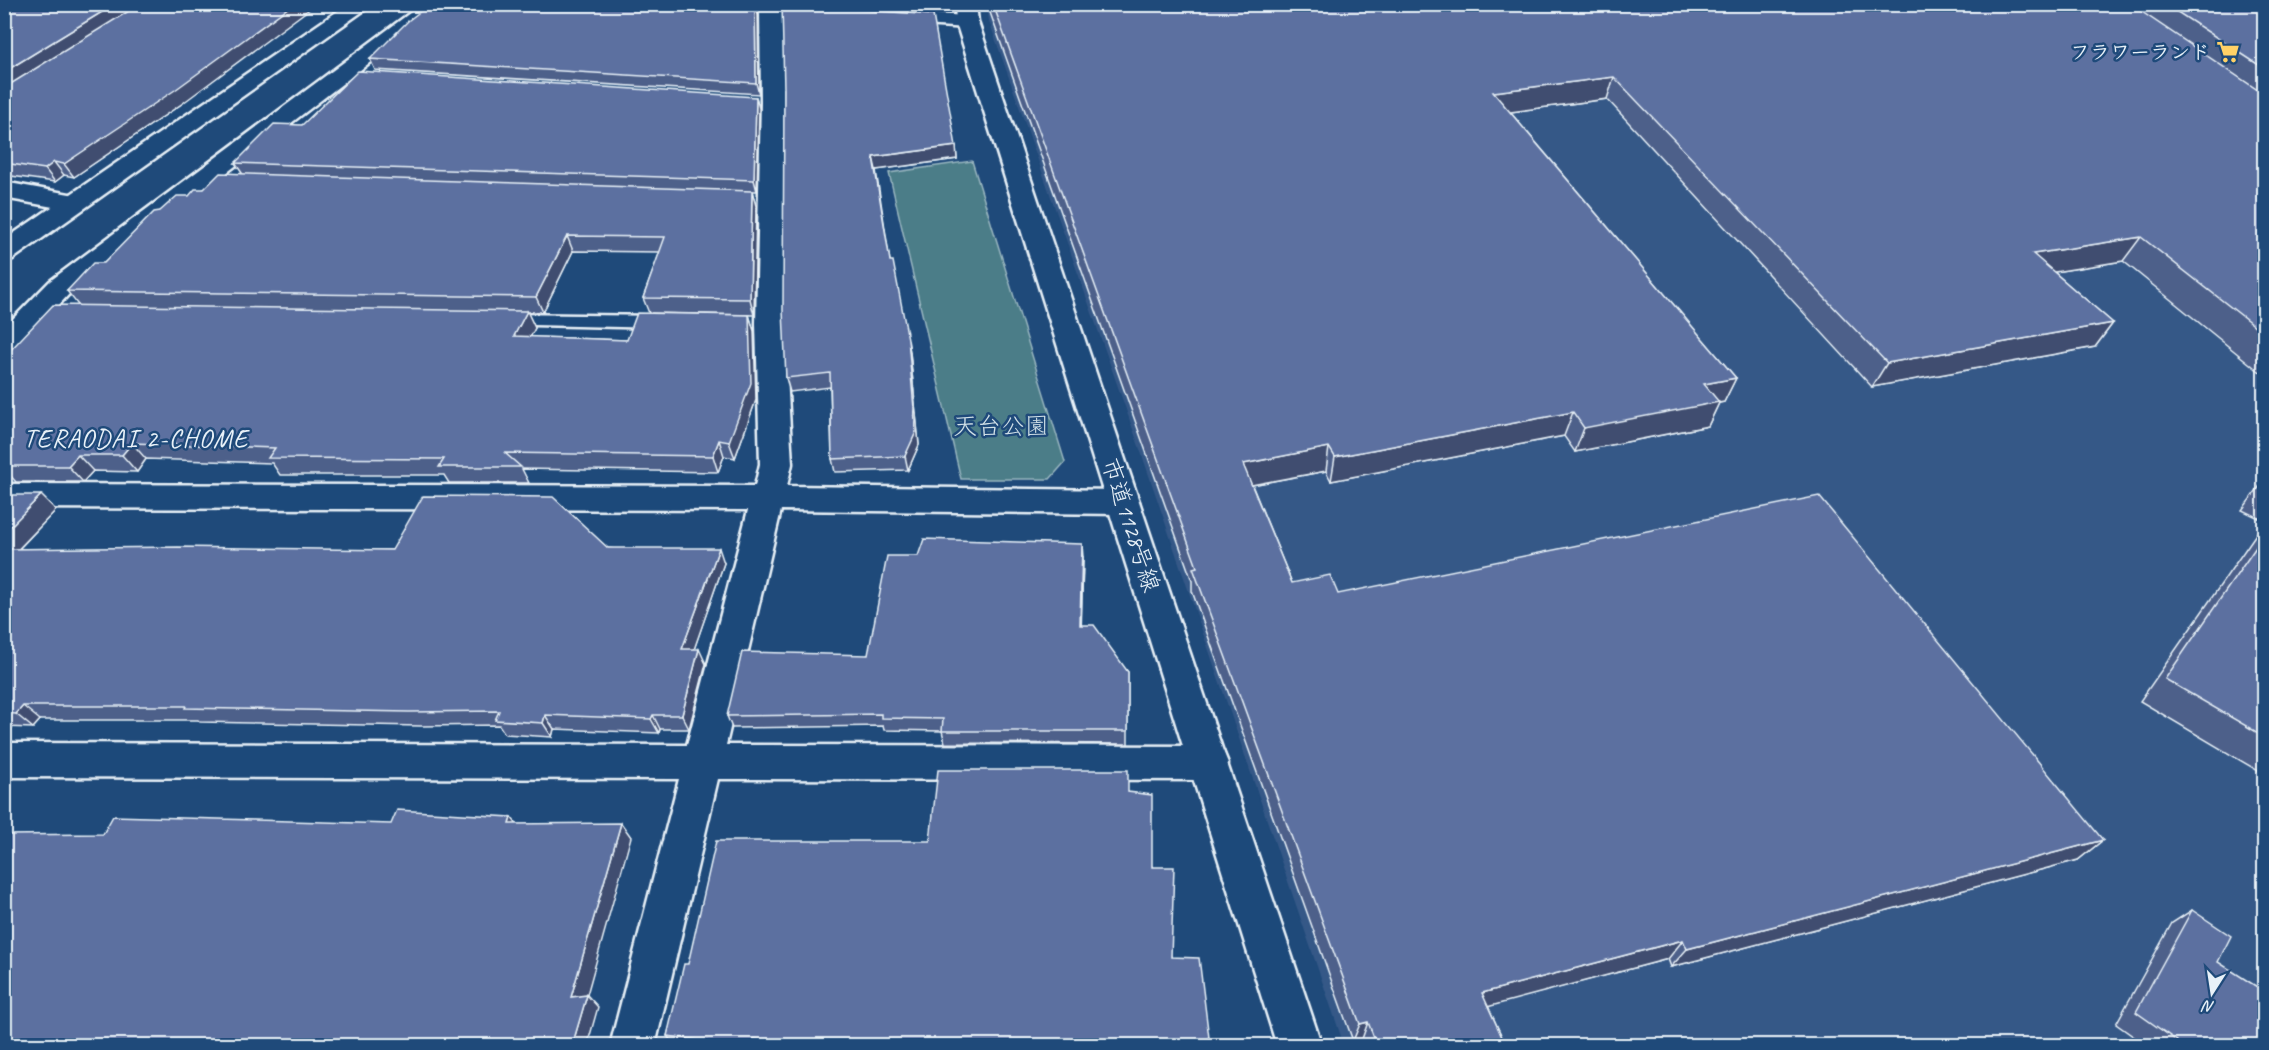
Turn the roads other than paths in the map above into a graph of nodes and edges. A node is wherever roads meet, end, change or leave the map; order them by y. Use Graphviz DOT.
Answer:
graph roads {
  1 [pos="363,4"];
  2 [pos="436,4"];
  3 [pos="772,7"];
  4 [pos="966,13"];
  5 [pos="863,15"];
  6 [pos="200,180"];
  7 [pos="232,181"];
  8 [pos="4,190"];
  9 [pos="75,203"];
  10 [pos="4,253"];
  11 [pos="485,320"];
  12 [pos="687,322"];
  13 [pos="4,346"];
  14 [pos="4,496"];
  15 [pos="768,498"];
  16 [pos="1123,502"];
  17 [pos="4,760"];
  18 [pos="703,761"];
  19 [pos="1209,763"];
  20 [pos="632,1046"];
  21 [pos="1300,1046"];
  1 -- 9 [label="street"];
  2 -- 6 [label="street"];
  3 -- 15 [label="street"];
  4 -- 5 [label="street"];
  4 -- 16 [label="street, 市道1128号線"];
  6 -- 7 [label="lane"];
  6 -- 13 [label="street"];
  8 -- 9 [label="street"];
  9 -- 10 [label="street"];
  11 -- 12 [label="lane"];
  14 -- 15 [label="street"];
  15 -- 16 [label="street"];
  15 -- 18 [label="street"];
  16 -- 19 [label="street, 市道1128号線"];
  17 -- 18 [label="street"];
  18 -- 19 [label="street"];
  18 -- 20 [label="street"];
  19 -- 21 [label="street, 市道1128号線"];
}
